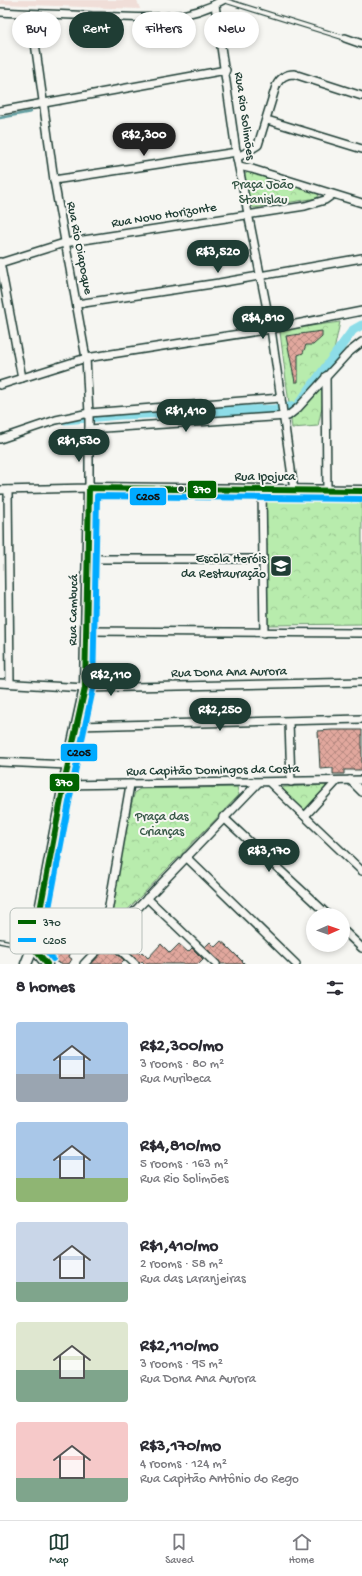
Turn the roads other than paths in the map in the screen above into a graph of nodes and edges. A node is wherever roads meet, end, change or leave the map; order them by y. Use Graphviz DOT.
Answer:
graph roads {
  1 [pos="223,0"];
  2 [pos="215,5"];
  3 [pos="0,12"];
  4 [pos="12,13"];
  5 [pos="61,15"];
  6 [pos="345,38"];
  7 [pos="362,44"];
  8 [pos="36,48"];
  9 [pos="226,70"];
  10 [pos="362,96"];
  11 [pos="43,103"];
  12 [pos="0,111"];
  13 [pos="267,120"];
  14 [pos="362,149"];
  15 [pos="237,155"];
  16 [pos="239,166"];
  17 [pos="54,180"];
  18 [pos="332,195"];
  19 [pos="362,203"];
  20 [pos="249,214"];
  21 [pos="64,243"];
  22 [pos="362,258"];
  23 [pos="0,262"];
  24 [pos="261,274"];
  25 [pos="77,304"];
  26 [pos="362,311"];
  27 [pos="271,329"];
  28 [pos="362,342"];
  29 [pos="86,358"];
  30 [pos="326,376"];
  31 [pos="22,378"];
  32 [pos="0,385"];
  33 [pos="281,400"];
  34 [pos="89,413"];
  35 [pos="283,415"];
  36 [pos="89,427"];
  37 [pos="0,439"];
  38 [pos="89,488"];
  39 [pos="0,490"];
  40 [pos="8,490"];
  41 [pos="262,490"];
  42 [pos="294,490"];
  43 [pos="327,491"];
  44 [pos="362,491"];
  45 [pos="88,559"];
  46 [pos="261,559"];
  47 [pos="87,631"];
  48 [pos="264,633"];
  49 [pos="362,633"];
  50 [pos="362,682"];
  51 [pos="0,683"];
  52 [pos="10,683"];
  53 [pos="85,688"];
  54 [pos="362,719"];
  55 [pos="289,722"];
  56 [pos="77,726"];
  57 [pos="0,762"];
  58 [pos="68,765"];
  59 [pos="350,780"];
  60 [pos="362,780"];
  61 [pos="337,781"];
  62 [pos="64,782"];
  63 [pos="290,782"];
  64 [pos="258,783"];
  65 [pos="270,783"];
  66 [pos="130,785"];
  67 [pos="362,792"];
  68 [pos="305,816"];
  69 [pos="223,817"];
  70 [pos="186,857"];
  71 [pos="362,871"];
  72 [pos="147,898"];
  73 [pos="40,908"];
  74 [pos="108,908"];
  75 [pos="137,908"];
  76 [pos="320,908"];
  77 [pos="350,937"];
  78 [pos="0,941"];
  79 [pos="10,943"];
  80 [pos="362,948"];
  81 [pos="30,954"];
  82 [pos="38,954"];
  83 [pos="93,954"];
  84 [pos="125,954"];
  85 [pos="26,964"];
  86 [pos="47,964"];
  87 [pos="84,964"];
  88 [pos="135,964"];
  89 [pos="216,964"];
  90 [pos="296,964"];
  1 -- 2 [label="street"];
  1 -- 6 [label="lane"];
  2 -- 5 [label="street"];
  2 -- 9 [label="street, Rua Rio Solimões"];
  3 -- 4 [label="street"];
  6 -- 7 [label="street"];
  8 -- 11 [label="street, Rua Rio Oiapoque"];
  9 -- 11 [label="street"];
  9 -- 15 [label="street, Rua Rio Solimões"];
  10 -- 13 [label="street"];
  11 -- 12 [label="street"];
  11 -- 17 [label="street, Rua Rio Oiapoque"];
  13 -- 14 [label="street"];
  13 -- 15 [label="street"];
  15 -- 16 [label="street, Rua Rio Solimões"];
  15 -- 17 [label="street"];
  16 -- 18 [label="street"];
  16 -- 20 [label="street, Rua Rio Solimões"];
  17 -- 21 [label="street, Rua Rio Oiapoque"];
  18 -- 19 [label="street"];
  18 -- 20 [label="street, Rua Novo Horizonte"];
  20 -- 21 [label="street, Rua Novo Horizonte"];
  20 -- 24 [label="street, Rua Rio Solimões"];
  21 -- 23 [label="street, Rua Novo Horizonte"];
  21 -- 25 [label="street, Rua Rio Oiapoque"];
  22 -- 24 [label="street"];
  23 -- 31 [label="street"];
  24 -- 25 [label="street"];
  24 -- 27 [label="street, Rua Rio Solimões"];
  25 -- 29 [label="street, Rua Rio Oiapoque"];
  26 -- 27 [label="street"];
  27 -- 29 [label="street"];
  27 -- 33 [label="street, Rua Rio Solimões"];
  28 -- 30 [label="street"];
  29 -- 31 [label="street"];
  29 -- 34 [label="street, Rua Rio Oiapoque"];
  30 -- 35 [label="street"];
  30 -- 43 [label="street"];
  31 -- 32 [label="street"];
  33 -- 34 [label="street"];
  33 -- 35 [label="street, Rua Rio Solimões"];
  34 -- 36 [label="street, Rua Rio Oiapoque"];
  34 -- 37 [label="street"];
  35 -- 36 [label="street"];
  35 -- 42 [label="street, Rua Rio Solimões"];
  36 -- 38 [label="street, Rua Rio Oiapoque"];
  38 -- 40 [label="street, Rua Ipojuca"];
  38 -- 41 [label="main road, Rua Ipojuca"];
  38 -- 45 [label="main road, Rua Cambucá"];
  39 -- 40 [label="street, Rua Ipojuca"];
  40 -- 52 [label="street"];
  41 -- 42 [label="main road, Rua Ipojuca"];
  41 -- 46 [label="street"];
  42 -- 43 [label="main road, Rua Ipojuca"];
  43 -- 44 [label="main road, Rua Ipojuca"];
  45 -- 46 [label="street"];
  45 -- 47 [label="main road, Rua Cambucá"];
  46 -- 48 [label="street"];
  47 -- 48 [label="street"];
  47 -- 53 [label="main road, Rua Cambucá"];
  48 -- 49 [label="street"];
  50 -- 53 [label="street, Rua Dona Ana Aurora"];
  51 -- 52 [label="street, Rua Dona Ana Aurora"];
  52 -- 53 [label="street, Rua Dona Ana Aurora"];
  53 -- 56 [label="main road, Rua Cambucá"];
  54 -- 55 [label="street"];
  55 -- 56 [label="street"];
  55 -- 63 [label="street"];
  56 -- 58 [label="main road, Rua Cambucá"];
  57 -- 58 [label="street"];
  58 -- 62 [label="main road, Rua Cambucá"];
  59 -- 60 [label="street, Rua Capitão Domingos da Costa"];
  59 -- 61 [label="street, Rua Capitão Domingos da Costa"];
  59 -- 67 [label="street"];
  61 -- 63 [label="street, Rua Capitão Domingos da Costa"];
  61 -- 68 [label="street"];
  62 -- 66 [label="street, Rua Capitão Domingos da Costa"];
  62 -- 73 [label="main road, Rua Cambucá"];
  63 -- 65 [label="street, Rua Capitão Domingos da Costa"];
  64 -- 65 [label="street, Rua Capitão Domingos da Costa"];
  64 -- 66 [label="street, Rua Capitão Domingos da Costa"];
  64 -- 69 [label="street"];
  65 -- 68 [label="street"];
  66 -- 74 [label="street"];
  68 -- 71 [label="street"];
  69 -- 70 [label="street"];
  69 -- 76 [label="street"];
  70 -- 72 [label="street"];
  70 -- 90 [label="street"];
  72 -- 75 [label="street"];
  72 -- 89 [label="street"];
  77 -- 80 [label="street"];
  78 -- 79 [label="lane"];
  81 -- 85 [label="main road, Rua Cambucá"];
  82 -- 86 [label="main road"];
  83 -- 87 [label="street"];
  84 -- 88 [label="street"];
}
